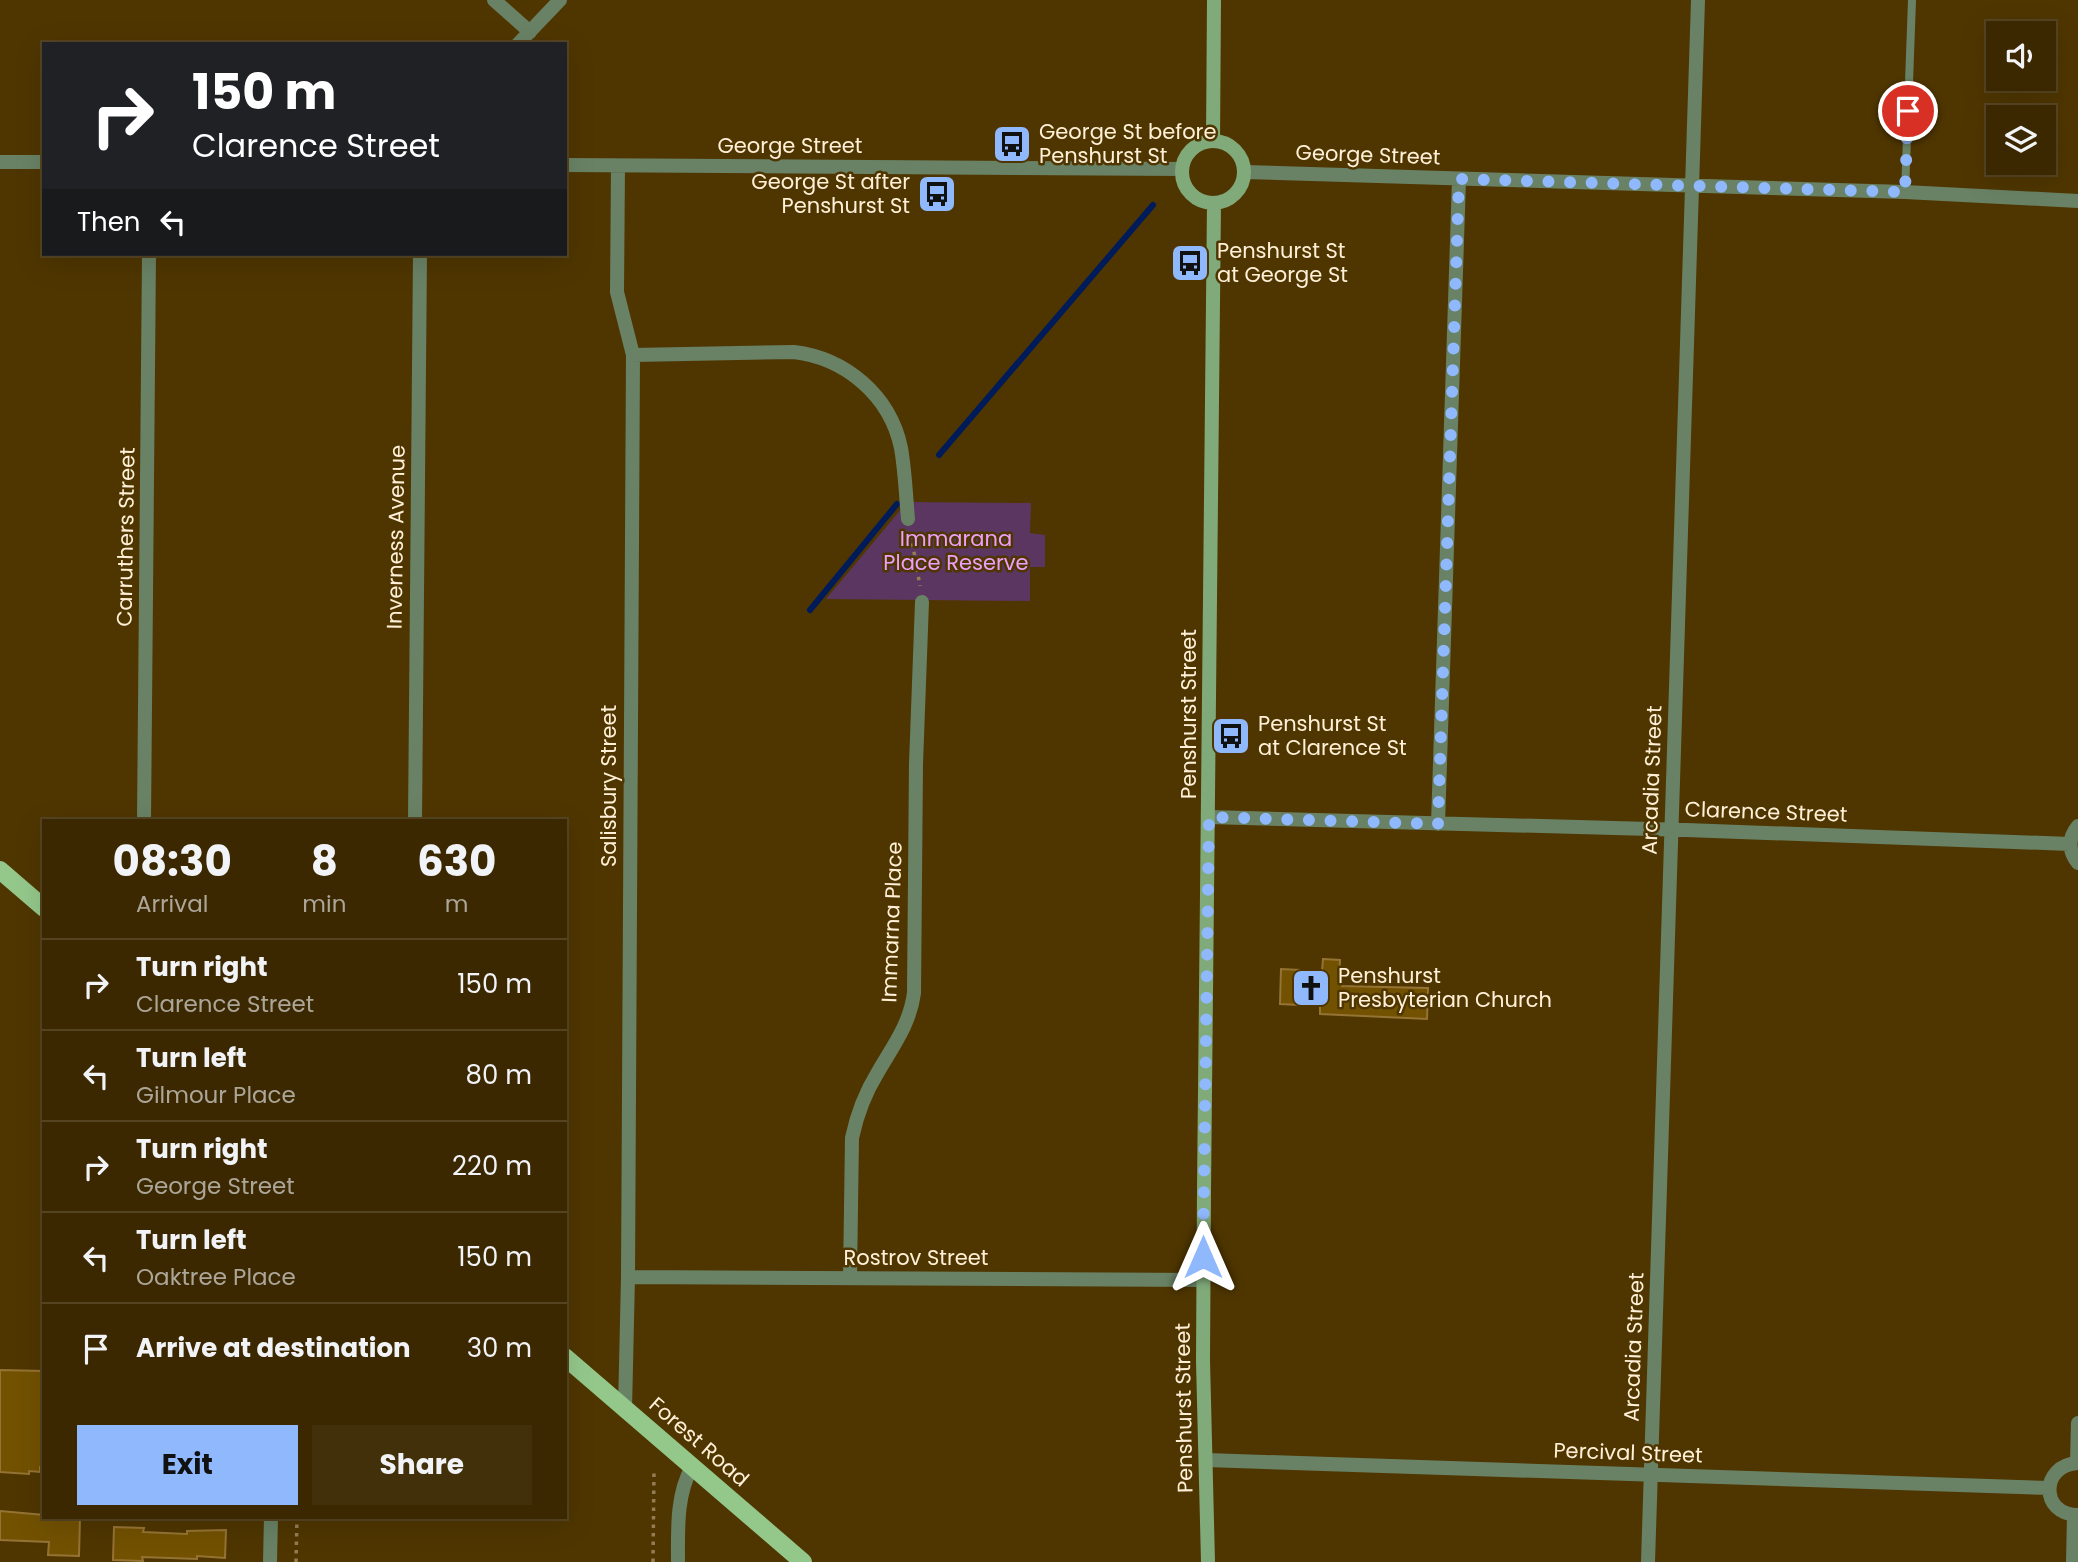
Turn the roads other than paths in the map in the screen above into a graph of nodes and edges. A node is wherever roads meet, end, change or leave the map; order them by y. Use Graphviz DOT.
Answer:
graph roads {
  1 [pos="494,0"];
  2 [pos="560,0"];
  3 [pos="1214,0"];
  4 [pos="1698,0"];
  5 [pos="1912,0"];
  6 [pos="530,32"];
  7 [pos="520,42"];
  8 [pos="1213,141"];
  9 [pos="0,162"];
  10 [pos="42,162"];
  11 [pos="567,165"];
  12 [pos="618,166"];
  13 [pos="1182,169"];
  14 [pos="1244,172"];
  15 [pos="1459,179"];
  16 [pos="1691,186"];
  17 [pos="1905,192"];
  18 [pos="2078,201"];
  19 [pos="1214,203"];
  20 [pos="149,256"];
  21 [pos="419,256"];
  22 [pos="633,355"];
  23 [pos="908,519"];
  24 [pos="922,602"];
  25 [pos="1209,817"];
  26 [pos="144,819"];
  27 [pos="415,819"];
  28 [pos="1438,824"];
  29 [pos="2078,826"];
  30 [pos="1672,830"];
  31 [pos="2070,844"];
  32 [pos="2078,863"];
  33 [pos="0,870"];
  34 [pos="42,906"];
  35 [pos="628,1278"];
  36 [pos="849,1278"];
  37 [pos="1203,1280"];
  38 [pos="567,1359"];
  39 [pos="625,1409"];
  40 [pos="2078,1423"];
  41 [pos="1206,1460"];
  42 [pos="2077,1462"];
  43 [pos="692,1467"];
  44 [pos="1651,1475"];
  45 [pos="2049,1488"];
  46 [pos="2076,1516"];
  47 [pos="271,1519"];
  48 [pos="270,1562"];
  49 [pos="678,1562"];
  50 [pos="803,1562"];
  51 [pos="1208,1562"];
  52 [pos="1648,1562"];
  53 [pos="2073,1562"];
  1 -- 6 [label="street"];
  2 -- 6 [label="street"];
  3 -- 8 [label="main road"];
  4 -- 16 [label="street, Arcadia Street"];
  5 -- 17 [label="lane"];
  6 -- 7 [label="street"];
  8 -- 13 [label="main road"];
  8 -- 14 [label="main road"];
  9 -- 10 [label="street"];
  11 -- 12 [label="street, George Street"];
  12 -- 13 [label="street, George Street"];
  12 -- 22 [label="street, Salisbury Street"];
  13 -- 19 [label="main road"];
  14 -- 15 [label="street, George Street"];
  14 -- 19 [label="main road"];
  15 -- 16 [label="street, George Street"];
  15 -- 28 [label="street"];
  16 -- 17 [label="street, George Street"];
  16 -- 30 [label="street, Arcadia Street"];
  17 -- 18 [label="street, George Street"];
  19 -- 25 [label="main road, Penshurst Street"];
  20 -- 26 [label="street, Carruthers Street"];
  21 -- 27 [label="street, Inverness Avenue"];
  22 -- 23 [label="street"];
  22 -- 35 [label="street, Salisbury Street"];
  24 -- 36 [label="street, Immarna Place"];
  25 -- 28 [label="street, Clarence Street"];
  25 -- 37 [label="main road, Penshurst Street"];
  28 -- 30 [label="street, Clarence Street"];
  29 -- 31 [label="street"];
  30 -- 31 [label="street, Clarence Street"];
  30 -- 44 [label="street, Arcadia Street"];
  31 -- 32 [label="street"];
  33 -- 34 [label="main road"];
  35 -- 36 [label="street, Rostrov Street"];
  35 -- 39 [label="street, Salisbury Street"];
  36 -- 37 [label="street, Rostrov Street"];
  37 -- 41 [label="main road, Penshurst Street"];
  38 -- 39 [label="main road, Forest Road"];
  39 -- 43 [label="main road, Forest Road"];
  40 -- 42 [label="street"];
  41 -- 44 [label="street, Percival Street"];
  41 -- 51 [label="main road, Penshurst Street"];
  42 -- 45 [label="street"];
  43 -- 49 [label="street"];
  43 -- 50 [label="main road, Forest Road"];
  44 -- 45 [label="street, Percival Street"];
  44 -- 52 [label="street, Arcadia Street"];
  45 -- 46 [label="street"];
  46 -- 53 [label="street"];
  47 -- 48 [label="street"];
}
